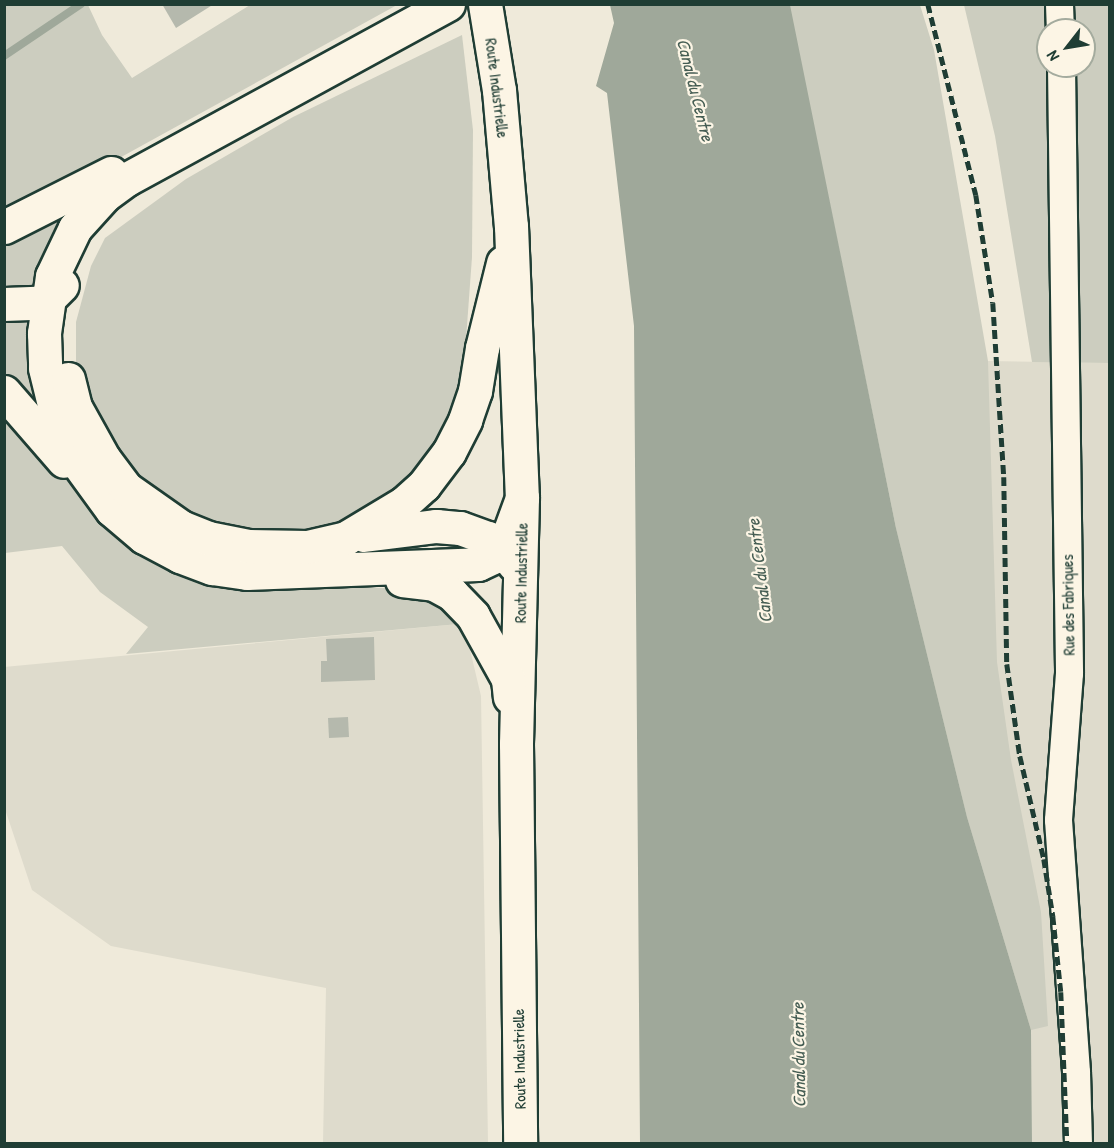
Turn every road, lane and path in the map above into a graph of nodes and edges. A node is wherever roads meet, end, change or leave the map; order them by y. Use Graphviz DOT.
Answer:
graph roads {
  1 [pos="448,4"];
  2 [pos="485,4"];
  3 [pos="1061,78"];
  4 [pos="262,105"];
  5 [pos="206,135"];
  6 [pos="511,226"];
  7 [pos="4,227"];
  8 [pos="77,271"];
  9 [pos="49,298"];
  10 [pos="4,304"];
  11 [pos="4,392"];
  12 [pos="102,497"];
  13 [pos="522,498"];
  14 [pos="346,538"];
  15 [pos="501,548"];
  16 [pos="247,573"];
  17 [pos="522,577"];
  18 [pos="516,744"];
  19 [pos="520,1143"];
  20 [pos="1078,1143"];
  1 -- 4 [label="main road"];
  2 -- 6 [label="main road, Route Industrielle"];
  3 -- 20 [label="street, Rue des Fabriques"];
  4 -- 5 [label="main road"];
  4 -- 7 [label="main road"];
  5 -- 8 [label="main road"];
  5 -- 9 [label="main road"];
  6 -- 13 [label="main road, Route Industrielle"];
  6 -- 14 [label="main road"];
  8 -- 9 [label="main road"];
  8 -- 14 [label="main road"];
  9 -- 10 [label="main road"];
  9 -- 12 [label="main road"];
  11 -- 12 [label="main road"];
  12 -- 16 [label="main road"];
  13 -- 15 [label="main road"];
  13 -- 17 [label="main road, Route Industrielle"];
  14 -- 15 [label="main road"];
  15 -- 16 [label="main road"];
  15 -- 17 [label="main road"];
  16 -- 18 [label="main road"];
  17 -- 18 [label="main road, Route Industrielle"];
  18 -- 19 [label="main road, Route Industrielle"];
}
